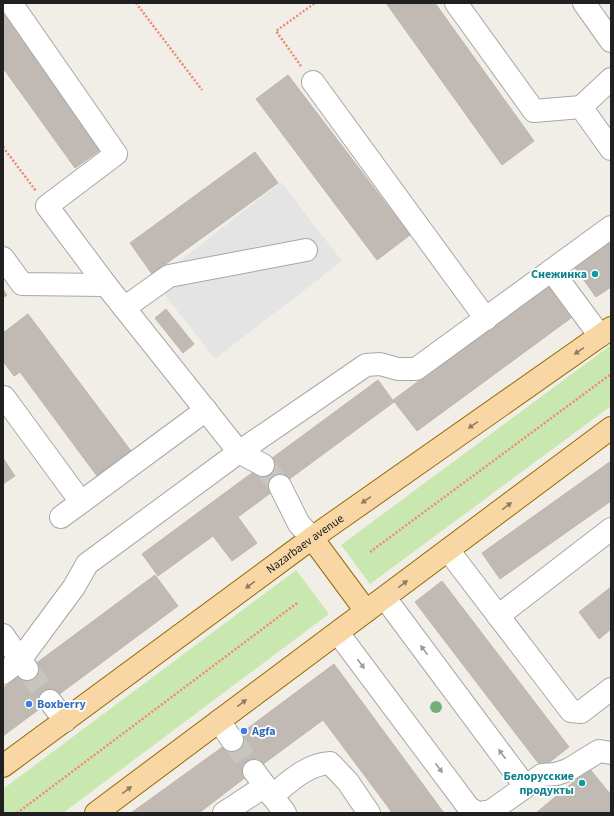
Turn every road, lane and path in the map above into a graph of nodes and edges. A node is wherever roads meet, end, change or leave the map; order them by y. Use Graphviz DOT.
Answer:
graph roads {
  1 [pos="11,3"];
  2 [pos="136,3"];
  3 [pos="315,3"];
  4 [pos="456,3"];
  5 [pos="584,3"];
  6 [pos="611,41"];
  7 [pos="611,79"];
  8 [pos="313,82"];
  9 [pos="202,90"];
  10 [pos="581,107"];
  11 [pos="3,147"];
  12 [pos="611,150"];
  13 [pos="47,206"];
  14 [pos="611,226"];
  15 [pos="306,250"];
  16 [pos="3,258"];
  17 [pos="552,271"];
  18 [pos="106,285"];
  19 [pos="124,308"];
  20 [pos="486,319"];
  21 [pos="606,332"];
  22 [pos="611,374"];
  23 [pos="4,397"];
  24 [pos="206,410"];
  25 [pos="611,428"];
  26 [pos="240,452"];
  27 [pos="263,465"];
  28 [pos="280,486"];
  29 [pos="81,502"];
  30 [pos="61,517"];
  31 [pos="611,529"];
  32 [pos="312,538"];
  33 [pos="448,550"];
  34 [pos="370,552"];
  35 [pos="385,598"];
  36 [pos="298,603"];
  37 [pos="366,611"];
  38 [pos="498,616"];
  39 [pos="338,633"];
  40 [pos="3,635"];
  41 [pos="17,667"];
  42 [pos="611,688"];
  43 [pos="50,701"];
  44 [pos="65,721"];
  45 [pos="219,721"];
  46 [pos="232,740"];
  47 [pos="611,753"];
  48 [pos="3,766"];
  49 [pos="264,784"];
  50 [pos="525,786"];
  51 [pos="17,813"];
  52 [pos="96,813"];
  53 [pos="224,813"];
  54 [pos="285,813"];
  55 [pos="369,813"];
  56 [pos="478,813"];
  1 -- 13 [label="lane"];
  2 -- 9 [label="path"];
  3 -- 8 [label="path"];
  4 -- 10 [label="lane"];
  5 -- 6 [label="lane"];
  7 -- 10 [label="lane"];
  8 -- 20 [label="lane"];
  10 -- 12 [label="lane"];
  11 -- 13 [label="path"];
  13 -- 18 [label="lane"];
  14 -- 17 [label="lane"];
  15 -- 19 [label="lane"];
  16 -- 18 [label="lane"];
  17 -- 20 [label="lane"];
  17 -- 21 [label="lane"];
  18 -- 19 [label="lane"];
  19 -- 24 [label="lane"];
  20 -- 26 [label="lane"];
  21 -- 32 [label="main road, Nazarbaev avenue, one-way"];
  22 -- 34 [label="path"];
  23 -- 29 [label="lane"];
  24 -- 26 [label="lane"];
  24 -- 29 [label="lane"];
  33 -- 25 [label="main road, one-way"];
  26 -- 27 [label="lane"];
  26 -- 41 [label="lane"];
  28 -- 32 [label="lane"];
  29 -- 30 [label="lane"];
  31 -- 38 [label="lane"];
  32 -- 37 [label="main road"];
  32 -- 44 [label="main road, Nazarbaev avenue, one-way"];
  35 -- 33 [label="main road, one-way"];
  33 -- 38 [label="lane"];
  35 -- 37 [label="main road"];
  50 -- 35 [label="lane, one-way"];
  36 -- 51 [label="path"];
  37 -- 39 [label="main road"];
  38 -- 42 [label="lane"];
  45 -- 39 [label="main road, one-way"];
  39 -- 56 [label="lane, one-way"];
  40 -- 41 [label="lane"];
  43 -- 44 [label="lane"];
  44 -- 48 [label="main road, Nazarbaev avenue"];
  45 -- 46 [label="lane"];
  52 -- 45 [label="main road, one-way"];
  47 -- 50 [label="lane"];
  49 -- 53 [label="lane"];
  49 -- 54 [label="lane"];
  49 -- 55 [label="lane"];
  50 -- 56 [label="lane"];
}
